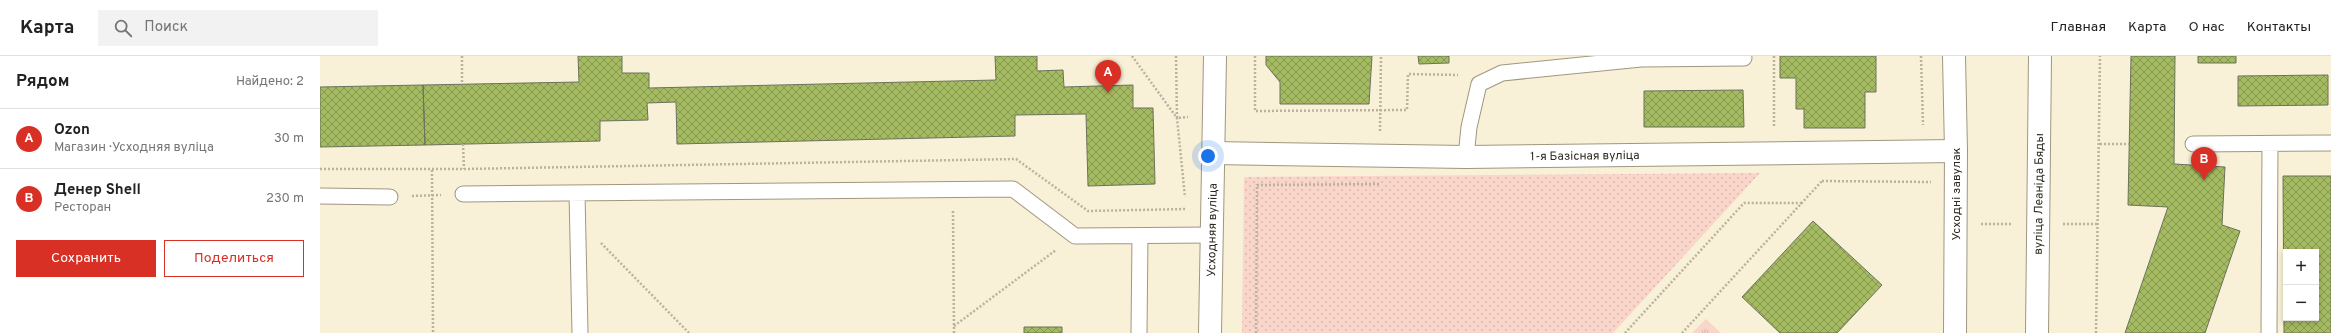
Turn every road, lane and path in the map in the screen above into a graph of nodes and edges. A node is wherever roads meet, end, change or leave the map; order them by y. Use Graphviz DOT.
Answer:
graph roads {
  1 [pos="462,56"];
  2 [pos="1132,56"];
  3 [pos="1215,56"];
  4 [pos="1255,56"];
  5 [pos="1381,56"];
  6 [pos="1774,56"];
  7 [pos="1921,56"];
  8 [pos="1954,56"];
  9 [pos="2040,56"];
  10 [pos="2100,56"];
  11 [pos="1744,58"];
  12 [pos="1461,75"];
  13 [pos="462,84"];
  14 [pos="1380,110"];
  15 [pos="1177,118"];
  16 [pos="1775,134"];
  17 [pos="1380,135"];
  18 [pos="2331,143"];
  19 [pos="463,144"];
  20 [pos="2100,144"];
  21 [pos="2130,144"];
  22 [pos="2193,144"];
  23 [pos="2270,144"];
  24 [pos="1956,151"];
  25 [pos="1922,152"];
  26 [pos="1213,153"];
  27 [pos="1466,157"];
  28 [pos="953,161"];
  29 [pos="590,167"];
  30 [pos="432,169"];
  31 [pos="464,169"];
  32 [pos="1822,181"];
  33 [pos="1922,181"];
  34 [pos="1257,185"];
  35 [pos="953,189"];
  36 [pos="583,193"];
  37 [pos="463,194"];
  38 [pos="431,195"];
  39 [pos="320,196"];
  40 [pos="390,197"];
  41 [pos="1803,203"];
  42 [pos="1088,211"];
  43 [pos="1213,235"];
  44 [pos="1075,236"];
  45 [pos="1140,236"];
  46 [pos="596,239"];
  47 [pos="954,326"];
  48 [pos="433,333"];
  49 [pos="580,333"];
  50 [pos="689,333"];
  51 [pos="954,333"];
  52 [pos="1139,333"];
  53 [pos="1210,333"];
  54 [pos="1256,333"];
  55 [pos="1625,333"];
  56 [pos="1682,333"];
  57 [pos="1955,333"];
  58 [pos="2037,333"];
  59 [pos="2096,333"];
  60 [pos="2269,333"];
  1 -- 13 [label="path"];
  2 -- 15 [label="path"];
  3 -- 26 [label="street, Усходняя вуліца"];
  4 -- 14 [label="path"];
  5 -- 14 [label="path"];
  6 -- 16 [label="path"];
  7 -- 25 [label="path"];
  8 -- 24 [label="street, Усходні завулак"];
  9 -- 58 [label="street, вуліца Леаніда Бяды"];
  10 -- 20 [label="path"];
  11 -- 27 [label="lane"];
  12 -- 14 [label="path"];
  14 -- 17 [label="path"];
  18 -- 23 [label="lane"];
  19 -- 31 [label="path"];
  20 -- 21 [label="path"];
  20 -- 59 [label="path"];
  22 -- 23 [label="lane"];
  23 -- 60 [label="lane"];
  24 -- 25 [label="street, 1-я Базісная вуліца"];
  24 -- 57 [label="street, Усходні завулак"];
  25 -- 27 [label="street, 1-я Базісная вуліца"];
  25 -- 33 [label="path"];
  26 -- 27 [label="street, 1-я Базісная вуліца"];
  26 -- 43 [label="street, Усходняя вуліца"];
  28 -- 35 [label="path"];
  29 -- 36 [label="path"];
  30 -- 38 [label="path"];
  32 -- 41 [label="path"];
  34 -- 54 [label="path"];
  35 -- 36 [label="lane"];
  35 -- 44 [label="lane"];
  35 -- 47 [label="path"];
  36 -- 37 [label="lane"];
  36 -- 49 [label="lane"];
  37 -- 38 [label="path"];
  38 -- 40 [label="path"];
  38 -- 48 [label="path"];
  39 -- 40 [label="lane"];
  41 -- 55 [label="path"];
  41 -- 56 [label="path"];
  42 -- 44 [label="path"];
  43 -- 45 [label="lane"];
  43 -- 53 [label="street, Усходняя вуліца"];
  44 -- 45 [label="lane"];
  44 -- 47 [label="path"];
  45 -- 52 [label="lane"];
  46 -- 50 [label="path"];
  47 -- 51 [label="path"];
}
